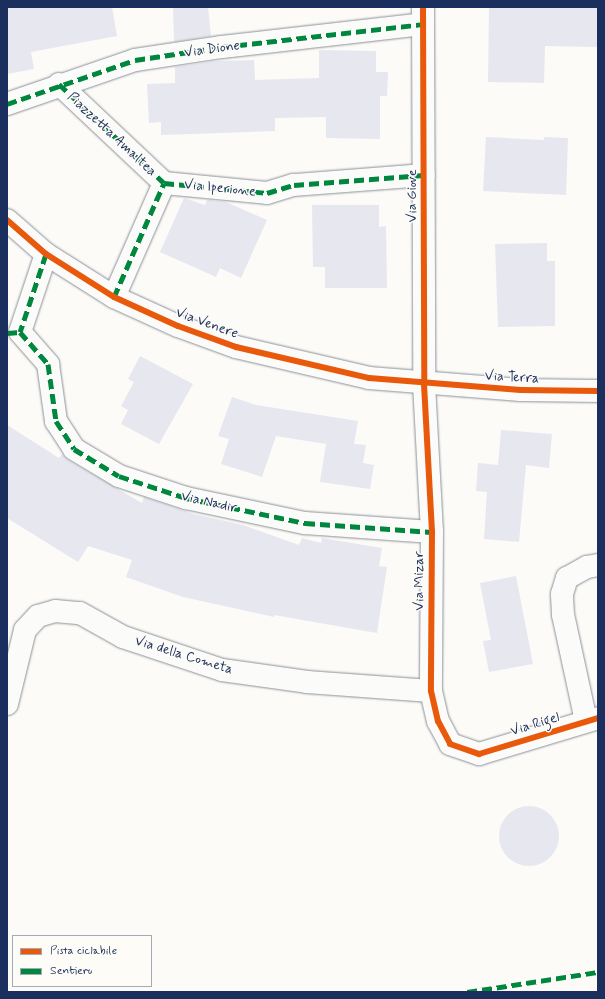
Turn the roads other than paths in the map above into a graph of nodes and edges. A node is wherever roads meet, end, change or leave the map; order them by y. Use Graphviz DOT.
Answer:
graph roads {
  1 [pos="423,16"];
  2 [pos="59,84"];
  3 [pos="7,104"];
  4 [pos="424,175"];
  5 [pos="164,183"];
  6 [pos="7,220"];
  7 [pos="46,254"];
  8 [pos="114,297"];
  9 [pos="14,332"];
  10 [pos="424,384"];
  11 [pos="598,392"];
  12 [pos="432,532"];
  13 [pos="598,565"];
  14 [pos="431,691"];
  15 [pos="7,704"];
  16 [pos="592,719"];
  17 [pos="479,754"];
  1 -- 2 [label="street, Via Dione"];
  1 -- 4 [label="street, Via Giove"];
  2 -- 3 [label="street, Via Dione"];
  2 -- 5 [label="street, Piazzetta Amaltea"];
  4 -- 5 [label="street, Via Iperione"];
  4 -- 10 [label="street, Via Giove"];
  5 -- 8 [label="street, Via Iperione"];
  6 -- 7 [label="street, Via Venere"];
  7 -- 8 [label="street, Via Venere"];
  7 -- 9 [label="street"];
  8 -- 10 [label="street, Via Venere"];
  9 -- 12 [label="street, Via Nadir"];
  10 -- 11 [label="street, Via Terra"];
  10 -- 12 [label="street, Via Mizar"];
  12 -- 14 [label="street, Via Mizar"];
  13 -- 16 [label="street"];
  14 -- 15 [label="street, Via della Cometa"];
  14 -- 17 [label="street, Via Mizar"];
  16 -- 17 [label="street, Via Rigel"];
}
